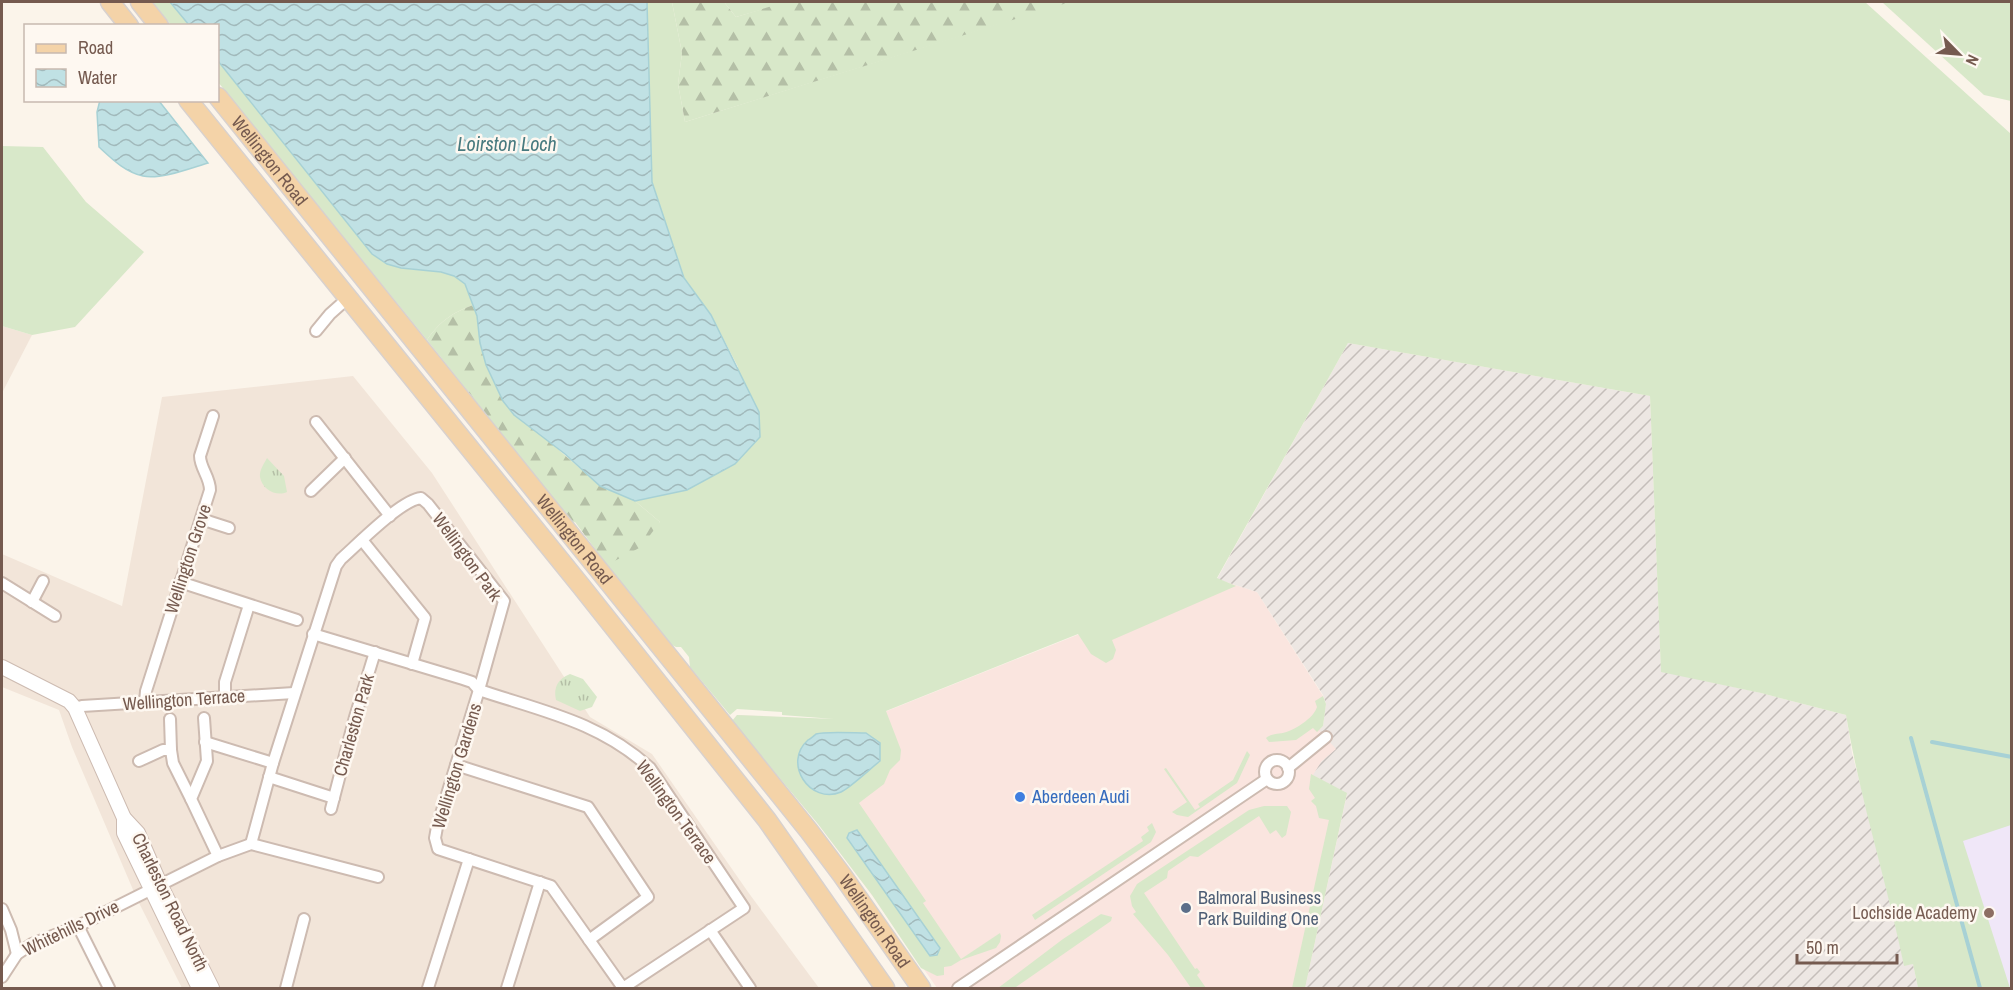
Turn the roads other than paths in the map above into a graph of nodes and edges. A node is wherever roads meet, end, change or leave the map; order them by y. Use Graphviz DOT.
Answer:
graph roads {
  1 [pos="110,2"];
  2 [pos="140,2"];
  3 [pos="127,24"];
  4 [pos="157,24"];
  5 [pos="219,98"];
  6 [pos="190,102"];
  7 [pos="348,298"];
  8 [pos="316,331"];
  9 [pos="213,416"];
  10 [pos="316,422"];
  11 [pos="345,458"];
  12 [pos="310,491"];
  13 [pos="390,516"];
  14 [pos="201,519"];
  15 [pos="229,528"];
  16 [pos="362,540"];
  17 [pos="43,581"];
  18 [pos="180,582"];
  19 [pos="2,583"];
  20 [pos="32,602"];
  21 [pos="249,605"];
  22 [pos="55,616"];
  23 [pos="297,621"];
  24 [pos="313,634"];
  25 [pos="375,652"];
  26 [pos="412,664"];
  27 [pos="2,667"];
  28 [pos="480,690"];
  29 [pos="294,693"];
  30 [pos="225,696"];
  31 [pos="145,704"];
  32 [pos="75,708"];
  33 [pos="204,718"];
  34 [pos="170,719"];
  35 [pos="1326,736"];
  36 [pos="205,742"];
  37 [pos="171,750"];
  38 [pos="139,761"];
  39 [pos="273,763"];
  40 [pos="456,765"];
  41 [pos="1288,768"];
  42 [pos="269,777"];
  43 [pos="1267,780"];
  44 [pos="334,798"];
  45 [pos="191,799"];
  46 [pos="331,809"];
  47 [pos="251,844"];
  48 [pos="218,856"];
  49 [pos="469,859"];
  50 [pos="378,876"];
  51 [pos="540,882"];
  52 [pos="155,886"];
  53 [pos="2,909"];
  54 [pos="304,919"];
  55 [pos="78,926"];
  56 [pos="710,930"];
  57 [pos="589,940"];
  58 [pos="17,954"];
  59 [pos="982,974"];
  60 [pos="2,978"];
  61 [pos="110,988"];
  62 [pos="199,988"];
  63 [pos="212,988"];
  64 [pos="286,988"];
  65 [pos="428,988"];
  66 [pos="507,988"];
  67 [pos="623,988"];
  68 [pos="750,988"];
  69 [pos="885,988"];
  70 [pos="921,988"];
  71 [pos="958,988"];
  72 [pos="974,988"];
  1 -- 3 [label="main road"];
  2 -- 4 [label="main road"];
  5 -- 70 [label="main road, Wellington Road"];
  6 -- 7 [label="main road, Wellington Road"];
  7 -- 8 [label="street"];
  7 -- 69 [label="main road, Wellington Road"];
  9 -- 14 [label="street, Wellington Grove"];
  10 -- 11 [label="street"];
  11 -- 12 [label="street"];
  11 -- 13 [label="street"];
  13 -- 16 [label="street, Wellington Park"];
  13 -- 28 [label="street, Wellington Park"];
  14 -- 15 [label="street"];
  14 -- 18 [label="street, Wellington Grove"];
  16 -- 24 [label="street, Wellington Park"];
  16 -- 26 [label="street"];
  17 -- 20 [label="street"];
  18 -- 21 [label="street"];
  18 -- 31 [label="street, Wellington Grove"];
  19 -- 20 [label="street"];
  20 -- 22 [label="street"];
  21 -- 23 [label="street"];
  21 -- 30 [label="street"];
  24 -- 25 [label="street, Wellington Terrace"];
  24 -- 29 [label="street"];
  25 -- 26 [label="street, Wellington Terrace"];
  25 -- 44 [label="street, Charleston Park"];
  26 -- 28 [label="street, Wellington Terrace"];
  27 -- 32 [label="street"];
  28 -- 40 [label="street, Wellington Gardens"];
  28 -- 56 [label="street, Wellington Terrace"];
  29 -- 30 [label="street, Wellington Terrace"];
  29 -- 39 [label="street"];
  30 -- 31 [label="street, Wellington Terrace"];
  31 -- 32 [label="street, Wellington Terrace"];
  32 -- 52 [label="street, Charleston Road North"];
  33 -- 36 [label="street"];
  34 -- 37 [label="street"];
  35 -- 41 [label="street"];
  36 -- 39 [label="street"];
  36 -- 45 [label="street"];
  37 -- 38 [label="street"];
  37 -- 45 [label="street"];
  39 -- 42 [label="street"];
  40 -- 49 [label="street, Wellington Gardens"];
  40 -- 57 [label="street"];
  41 -- 43 [label="street"];
  41 -- 43 [label="street"];
  42 -- 44 [label="street, Charleston Park"];
  42 -- 47 [label="street"];
  43 -- 59 [label="street"];
  44 -- 46 [label="street, Charleston Park"];
  45 -- 48 [label="street"];
  47 -- 48 [label="street"];
  47 -- 50 [label="street"];
  48 -- 52 [label="street"];
  49 -- 51 [label="street, Wellington Gardens"];
  49 -- 65 [label="street"];
  51 -- 57 [label="street, Wellington Gardens"];
  51 -- 66 [label="street"];
  52 -- 55 [label="street, Whitehills Drive"];
  52 -- 62 [label="street, Charleston Road North"];
  52 -- 63 [label="street, Charleston Road North"];
  53 -- 58 [label="street"];
  54 -- 64 [label="street"];
  55 -- 58 [label="street, Whitehills Drive"];
  55 -- 61 [label="street"];
  56 -- 67 [label="street, Wellington Terrace"];
  56 -- 68 [label="street"];
  57 -- 67 [label="street, Wellington Gardens"];
  58 -- 60 [label="street, Whitehills Drive"];
  59 -- 71 [label="street"];
  59 -- 72 [label="street"];
}
